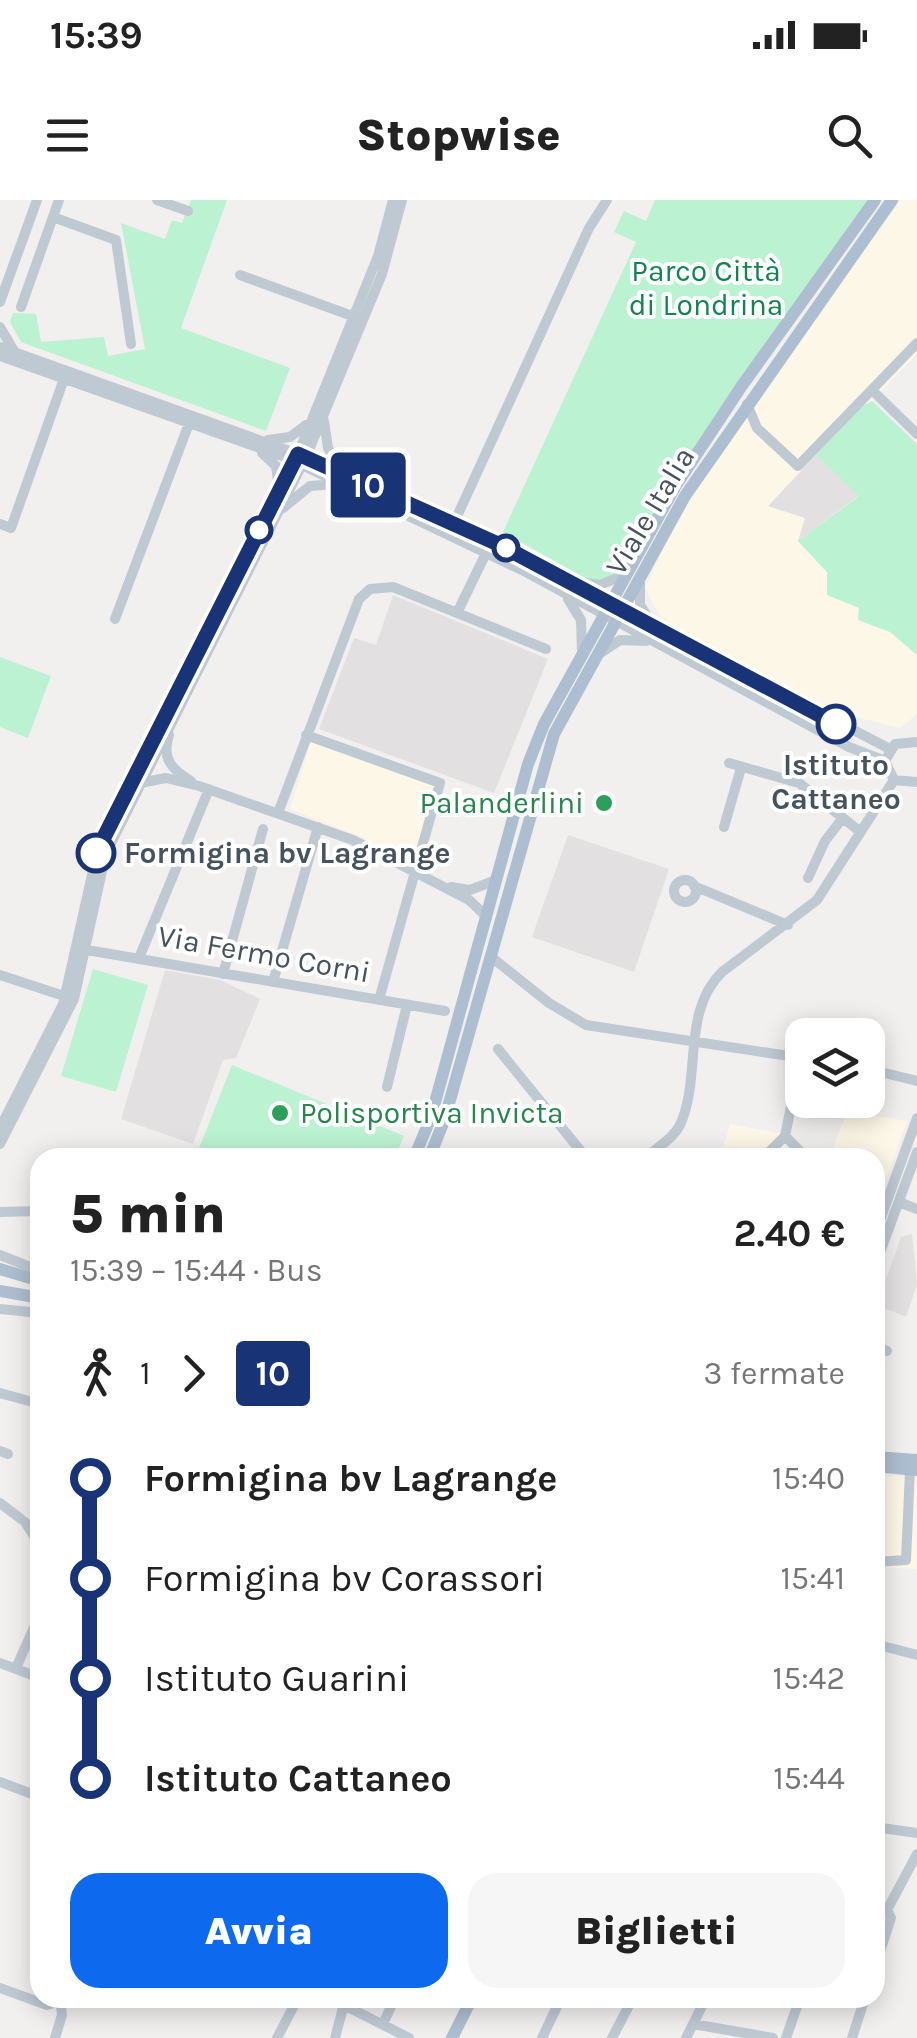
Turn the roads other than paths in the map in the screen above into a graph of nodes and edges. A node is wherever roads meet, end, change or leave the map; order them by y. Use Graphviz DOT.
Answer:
graph roads {
  1 [pos="37,200"];
  2 [pos="60,200"];
  3 [pos="157,200"];
  4 [pos="393,200"];
  5 [pos="402,200"];
  6 [pos="601,201"];
  7 [pos="887,202"];
  8 [pos="188,212"];
  9 [pos="53,217"];
  10 [pos="240,275"];
  11 [pos="0,302"];
  12 [pos="21,307"];
  13 [pos="355,317"];
  14 [pos="0,328"];
  15 [pos="917,343"];
  16 [pos="131,344"];
  17 [pos="0,347"];
  18 [pos="14,352"];
  19 [pos="0,356"];
  20 [pos="65,375"];
  21 [pos="873,390"];
  22 [pos="746,402"];
  23 [pos="319,414"];
  24 [pos="190,419"];
  25 [pos="757,428"];
  26 [pos="727,432"];
  27 [pos="917,434"];
  28 [pos="258,443"];
  29 [pos="300,459"];
  30 [pos="343,479"];
  31 [pos="279,492"];
  32 [pos="278,512"];
  33 [pos="454,523"];
  34 [pos="0,524"];
  35 [pos="498,544"];
  36 [pos="484,551"];
  37 [pos="643,569"];
  38 [pos="626,574"];
  39 [pos="571,582"];
  40 [pos="556,589"];
  41 [pos="612,612"];
  42 [pos="457,613"];
  43 [pos="115,619"];
  44 [pos="658,631"];
  45 [pos="665,647"];
  46 [pos="546,649"];
  47 [pos="588,656"];
  48 [pos="176,716"];
  49 [pos="306,735"];
  50 [pos="916,740"];
  51 [pos="890,748"];
  52 [pos="885,761"];
  53 [pos="894,780"];
  54 [pos="140,782"];
  55 [pos="916,784"];
  56 [pos="204,788"];
  57 [pos="278,813"];
  58 [pos="842,819"];
  59 [pos="113,820"];
  60 [pos="318,827"];
  61 [pos="724,827"];
  62 [pos="262,829"];
  63 [pos="858,830"];
  64 [pos="414,874"];
  65 [pos="808,878"];
  66 [pos="497,880"];
  67 [pos="441,886"];
  68 [pos="694,886"];
  69 [pos="487,917"];
  70 [pos="788,925"];
  71 [pos="79,949"];
  72 [pos="490,956"];
  73 [pos="140,958"];
  74 [pos="223,974"];
  75 [pos="510,974"];
  76 [pos="0,975"];
  77 [pos="484,978"];
  78 [pos="272,982"];
  79 [pos="69,998"];
  80 [pos="379,1000"];
  81 [pos="407,1005"];
  82 [pos="445,1012"];
  83 [pos="694,1041"];
  84 [pos="498,1050"];
  85 [pos="785,1055"];
  86 [pos="885,1074"];
  87 [pos="917,1081"];
  88 [pos="388,1087"];
  89 [pos="789,1118"];
  90 [pos="917,1118"];
  91 [pos="0,1128"];
  92 [pos="785,1136"];
  93 [pos="0,1144"];
  94 [pos="418,1148"];
  95 [pos="432,1148"];
  96 [pos="578,1148"];
  97 [pos="656,1148"];
  98 [pos="773,1148"];
  99 [pos="796,1148"];
  100 [pos="917,1152"];
  101 [pos="893,1202"];
  102 [pos="885,1207"];
  103 [pos="917,1209"];
  104 [pos="30,1210"];
  105 [pos="0,1212"];
  106 [pos="885,1216"];
  107 [pos="885,1230"];
  108 [pos="0,1254"];
  109 [pos="30,1267"];
  110 [pos="0,1269"];
  111 [pos="30,1278"];
  112 [pos="0,1291"];
  113 [pos="30,1296"];
  114 [pos="0,1309"];
  115 [pos="30,1312"];
  116 [pos="0,1393"];
  117 [pos="30,1401"];
  118 [pos="885,1460"];
  119 [pos="885,1466"];
  120 [pos="915,1467"];
  121 [pos="0,1504"];
  122 [pos="30,1530"];
  123 [pos="885,1562"];
  124 [pos="911,1563"];
  125 [pos="30,1636"];
  126 [pos="885,1647"];
  127 [pos="917,1655"];
  128 [pos="0,1663"];
  129 [pos="16,1668"];
  130 [pos="30,1674"];
  131 [pos="0,1782"];
  132 [pos="30,1792"];
  133 [pos="885,1829"];
  134 [pos="917,1834"];
  135 [pos="917,1854"];
  136 [pos="885,1904"];
  137 [pos="0,1988"];
  138 [pos="30,1998"];
  139 [pos="61,2008"];
  140 [pos="293,2008"];
  141 [pos="337,2008"];
  142 [pos="352,2008"];
  143 [pos="391,2008"];
  144 [pos="467,2008"];
  145 [pos="556,2008"];
  146 [pos="628,2008"];
  147 [pos="701,2008"];
  148 [pos="796,2008"];
  149 [pos="862,2008"];
  150 [pos="383,2024"];
  151 [pos="693,2024"];
  152 [pos="55,2038"];
  153 [pos="277,2038"];
  154 [pos="335,2038"];
  155 [pos="409,2038"];
  156 [pos="452,2038"];
  157 [pos="542,2038"];
  158 [pos="612,2038"];
  159 [pos="686,2038"];
  160 [pos="773,2038"];
  161 [pos="786,2038"];
  162 [pos="852,2038"];
  1 -- 11 [label="street"];
  2 -- 9 [label="street"];
  3 -- 8 [label="street"];
  4 -- 13 [label="street"];
  5 -- 23 [label="street"];
  6 -- 33 [label="street"];
  7 -- 22 [label="main road, Viale Italia"];
  7 -- 38 [label="main road, Viale Italia"];
  9 -- 12 [label="street"];
  9 -- 16 [label="street"];
  10 -- 13 [label="street"];
  13 -- 23 [label="street"];
  14 -- 18 [label="street"];
  15 -- 21 [label="street"];
  17 -- 18 [label="street"];
  18 -- 20 [label="street"];
  19 -- 20 [label="street"];
  20 -- 24 [label="street"];
  20 -- 34 [label="street"];
  21 -- 25 [label="street"];
  21 -- 27 [label="street"];
  22 -- 25 [label="street"];
  22 -- 26 [label="main road, Viale Italia"];
  23 -- 28 [label="street"];
  23 -- 29 [label="street"];
  23 -- 30 [label="street"];
  24 -- 28 [label="street"];
  24 -- 43 [label="street"];
  25 -- 26 [label="street"];
  26 -- 37 [label="main road, Viale Italia"];
  28 -- 29 [label="street"];
  28 -- 31 [label="street"];
  29 -- 30 [label="street"];
  29 -- 31 [label="street"];
  29 -- 32 [label="street"];
  30 -- 32 [label="street"];
  30 -- 33 [label="street"];
  30 -- 36 [label="street"];
  31 -- 59 [label="street"];
  32 -- 48 [label="street"];
  33 -- 35 [label="street"];
  35 -- 36 [label="street"];
  35 -- 39 [label="street"];
  36 -- 40 [label="street"];
  36 -- 42 [label="street"];
  37 -- 41 [label="main road, Viale Italia"];
  37 -- 44 [label="street"];
  38 -- 39 [label="street"];
  38 -- 41 [label="main road, Viale Italia"];
  39 -- 41 [label="street"];
  40 -- 41 [label="street"];
  40 -- 47 [label="street"];
  41 -- 44 [label="street"];
  41 -- 45 [label="street"];
  41 -- 47 [label="main road"];
  42 -- 46 [label="street"];
  42 -- 49 [label="street"];
  44 -- 51 [label="street"];
  45 -- 47 [label="street"];
  45 -- 52 [label="street"];
  47 -- 66 [label="main road"];
  47 -- 72 [label="main road"];
  48 -- 54 [label="street"];
  48 -- 56 [label="street"];
  49 -- 57 [label="street"];
  49 -- 64 [label="street"];
  50 -- 51 [label="street"];
  51 -- 52 [label="street"];
  52 -- 53 [label="street"];
  53 -- 55 [label="street"];
  53 -- 63 [label="street"];
  54 -- 56 [label="street"];
  54 -- 59 [label="street"];
  56 -- 57 [label="street"];
  56 -- 73 [label="street"];
  57 -- 60 [label="street"];
  58 -- 61 [label="street"];
  58 -- 63 [label="street"];
  58 -- 65 [label="street"];
  59 -- 71 [label="street"];
  60 -- 64 [label="street"];
  60 -- 78 [label="street"];
  62 -- 74 [label="street"];
  63 -- 70 [label="street"];
  64 -- 67 [label="street"];
  64 -- 80 [label="street"];
  66 -- 67 [label="street"];
  66 -- 69 [label="main road"];
  67 -- 69 [label="street"];
  68 -- 70 [label="street"];
  69 -- 94 [label="main road"];
  70 -- 83 [label="street"];
  71 -- 73 [label="street, Via Fermo Corni"];
  71 -- 79 [label="street"];
  72 -- 75 [label="street"];
  72 -- 77 [label="main road"];
  73 -- 74 [label="street, Via Fermo Corni"];
  74 -- 78 [label="street, Via Fermo Corni"];
  75 -- 77 [label="street"];
  75 -- 83 [label="street"];
  76 -- 79 [label="street"];
  77 -- 95 [label="main road"];
  78 -- 80 [label="street, Via Fermo Corni"];
  79 -- 91 [label="street"];
  79 -- 93 [label="street"];
  80 -- 81 [label="street, Via Fermo Corni"];
  81 -- 82 [label="street, Via Fermo Corni"];
  81 -- 88 [label="street"];
  83 -- 85 [label="street"];
  83 -- 97 [label="street"];
  84 -- 96 [label="street"];
  86 -- 87 [label="street"];
  89 -- 92 [label="street"];
  90 -- 101 [label="street"];
  92 -- 98 [label="street"];
  92 -- 99 [label="street"];
  100 -- 101 [label="street"];
  101 -- 102 [label="street"];
  101 -- 103 [label="street"];
  101 -- 106 [label="street"];
  101 -- 107 [label="street"];
  104 -- 105 [label="street"];
  108 -- 109 [label="street"];
  110 -- 111 [label="main road"];
  112 -- 113 [label="main road"];
  114 -- 115 [label="street"];
  116 -- 117 [label="street"];
  118 -- 120 [label="main road"];
  119 -- 120 [label="main road"];
  120 -- 124 [label="street"];
  121 -- 122 [label="street"];
  123 -- 124 [label="street"];
  125 -- 129 [label="street"];
  126 -- 127 [label="street"];
  128 -- 129 [label="street"];
  129 -- 130 [label="street"];
  131 -- 132 [label="street"];
  133 -- 134 [label="street"];
  135 -- 136 [label="street"];
  137 -- 138 [label="street"];
  139 -- 152 [label="street"];
  140 -- 153 [label="street"];
  141 -- 154 [label="street"];
  142 -- 150 [label="street"];
  143 -- 150 [label="street"];
  144 -- 156 [label="main road"];
  145 -- 157 [label="street"];
  146 -- 158 [label="street"];
  147 -- 151 [label="street"];
  148 -- 161 [label="street"];
  149 -- 162 [label="street"];
  150 -- 155 [label="street"];
  151 -- 159 [label="street"];
  151 -- 160 [label="street"];
}
